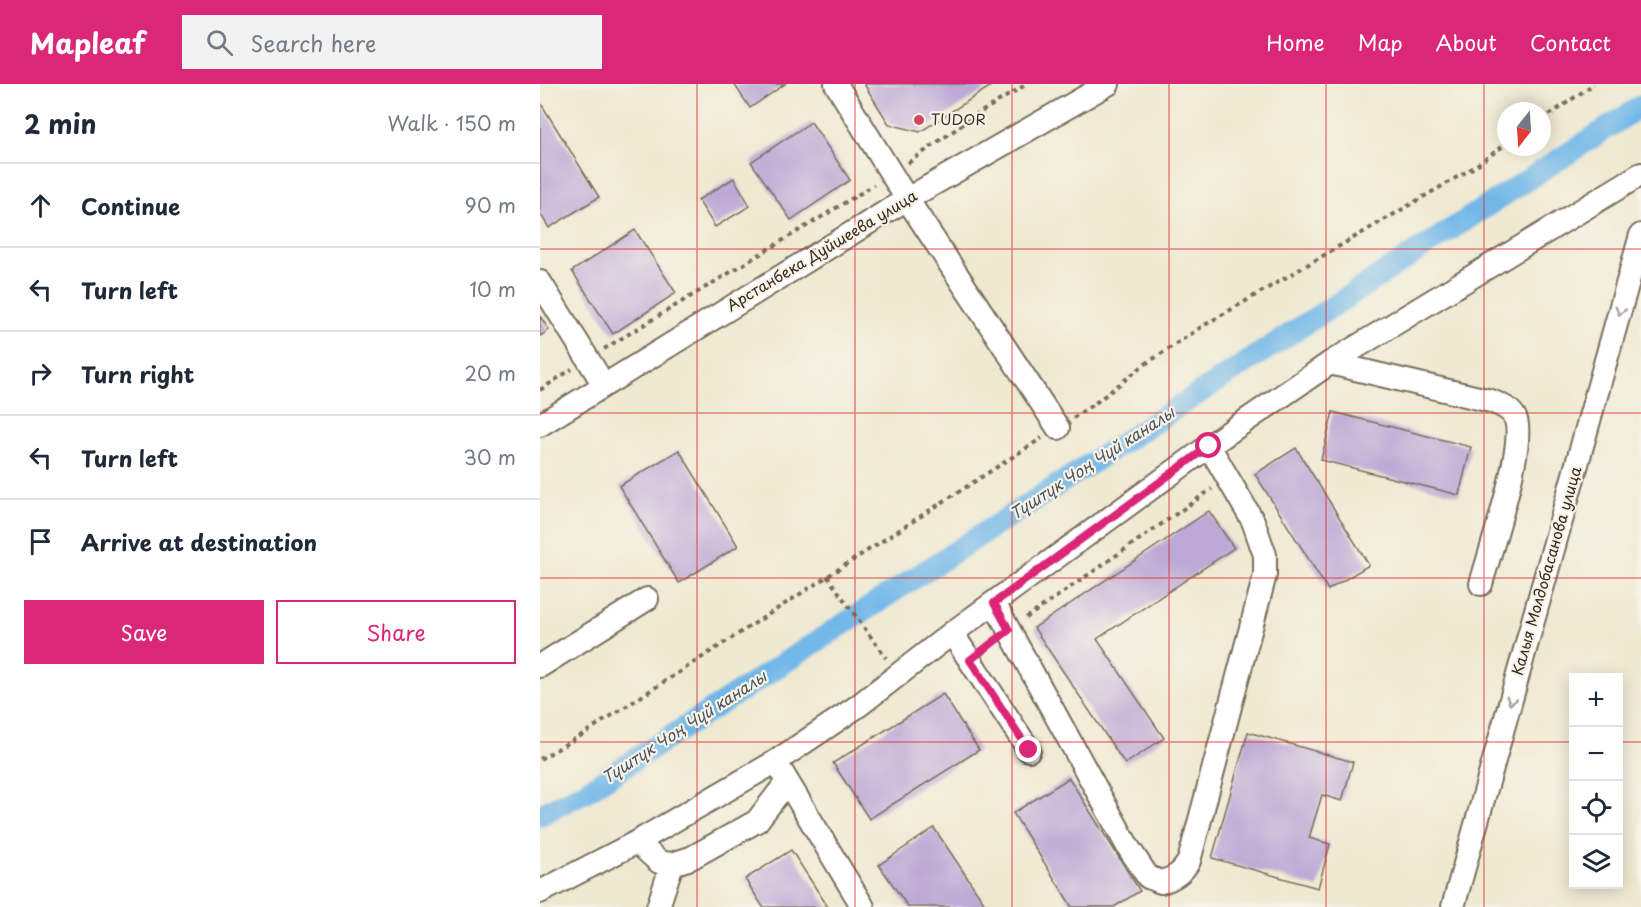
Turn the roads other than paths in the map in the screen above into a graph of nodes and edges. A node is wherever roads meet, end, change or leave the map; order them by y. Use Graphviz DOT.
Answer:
graph roads {
  1 [pos="836,84"];
  2 [pos="1108,84"];
  3 [pos="1641,174"];
  4 [pos="907,199"];
  5 [pos="1641,235"];
  6 [pos="540,282"];
  7 [pos="1330,363"];
  8 [pos="604,385"];
  9 [pos="540,425"];
  10 [pos="1058,428"];
  11 [pos="1209,446"];
  12 [pos="1481,584"];
  13 [pos="647,599"];
  14 [pos="994,603"];
  15 [pos="952,633"];
  16 [pos="540,666"];
  17 [pos="1029,750"];
  18 [pos="775,762"];
  19 [pos="787,782"];
  20 [pos="637,842"];
  21 [pos="672,864"];
  22 [pos="540,892"];
  23 [pos="658,907"];
  24 [pos="863,907"];
  25 [pos="1453,907"];
  1 -- 4 [label="street"];
  2 -- 4 [label="street, Арстанбека Дуйшеева улица"];
  3 -- 7 [label="street"];
  4 -- 8 [label="street, Арстанбека Дуйшеева улица"];
  4 -- 10 [label="street"];
  5 -- 25 [label="street, Калыя Молдобасанова улица, one-way"];
  6 -- 8 [label="street"];
  7 -- 11 [label="street"];
  7 -- 12 [label="street"];
  8 -- 9 [label="street, Арстанбека Дуйшеева улица"];
  11 -- 14 [label="street"];
  11 -- 14 [label="street"];
  13 -- 16 [label="street"];
  14 -- 15 [label="street"];
  15 -- 17 [label="street"];
  15 -- 18 [label="street"];
  18 -- 19 [label="street"];
  18 -- 20 [label="street"];
  19 -- 21 [label="street"];
  19 -- 24 [label="street"];
  20 -- 21 [label="street"];
  20 -- 22 [label="street"];
  21 -- 23 [label="street"];
}
